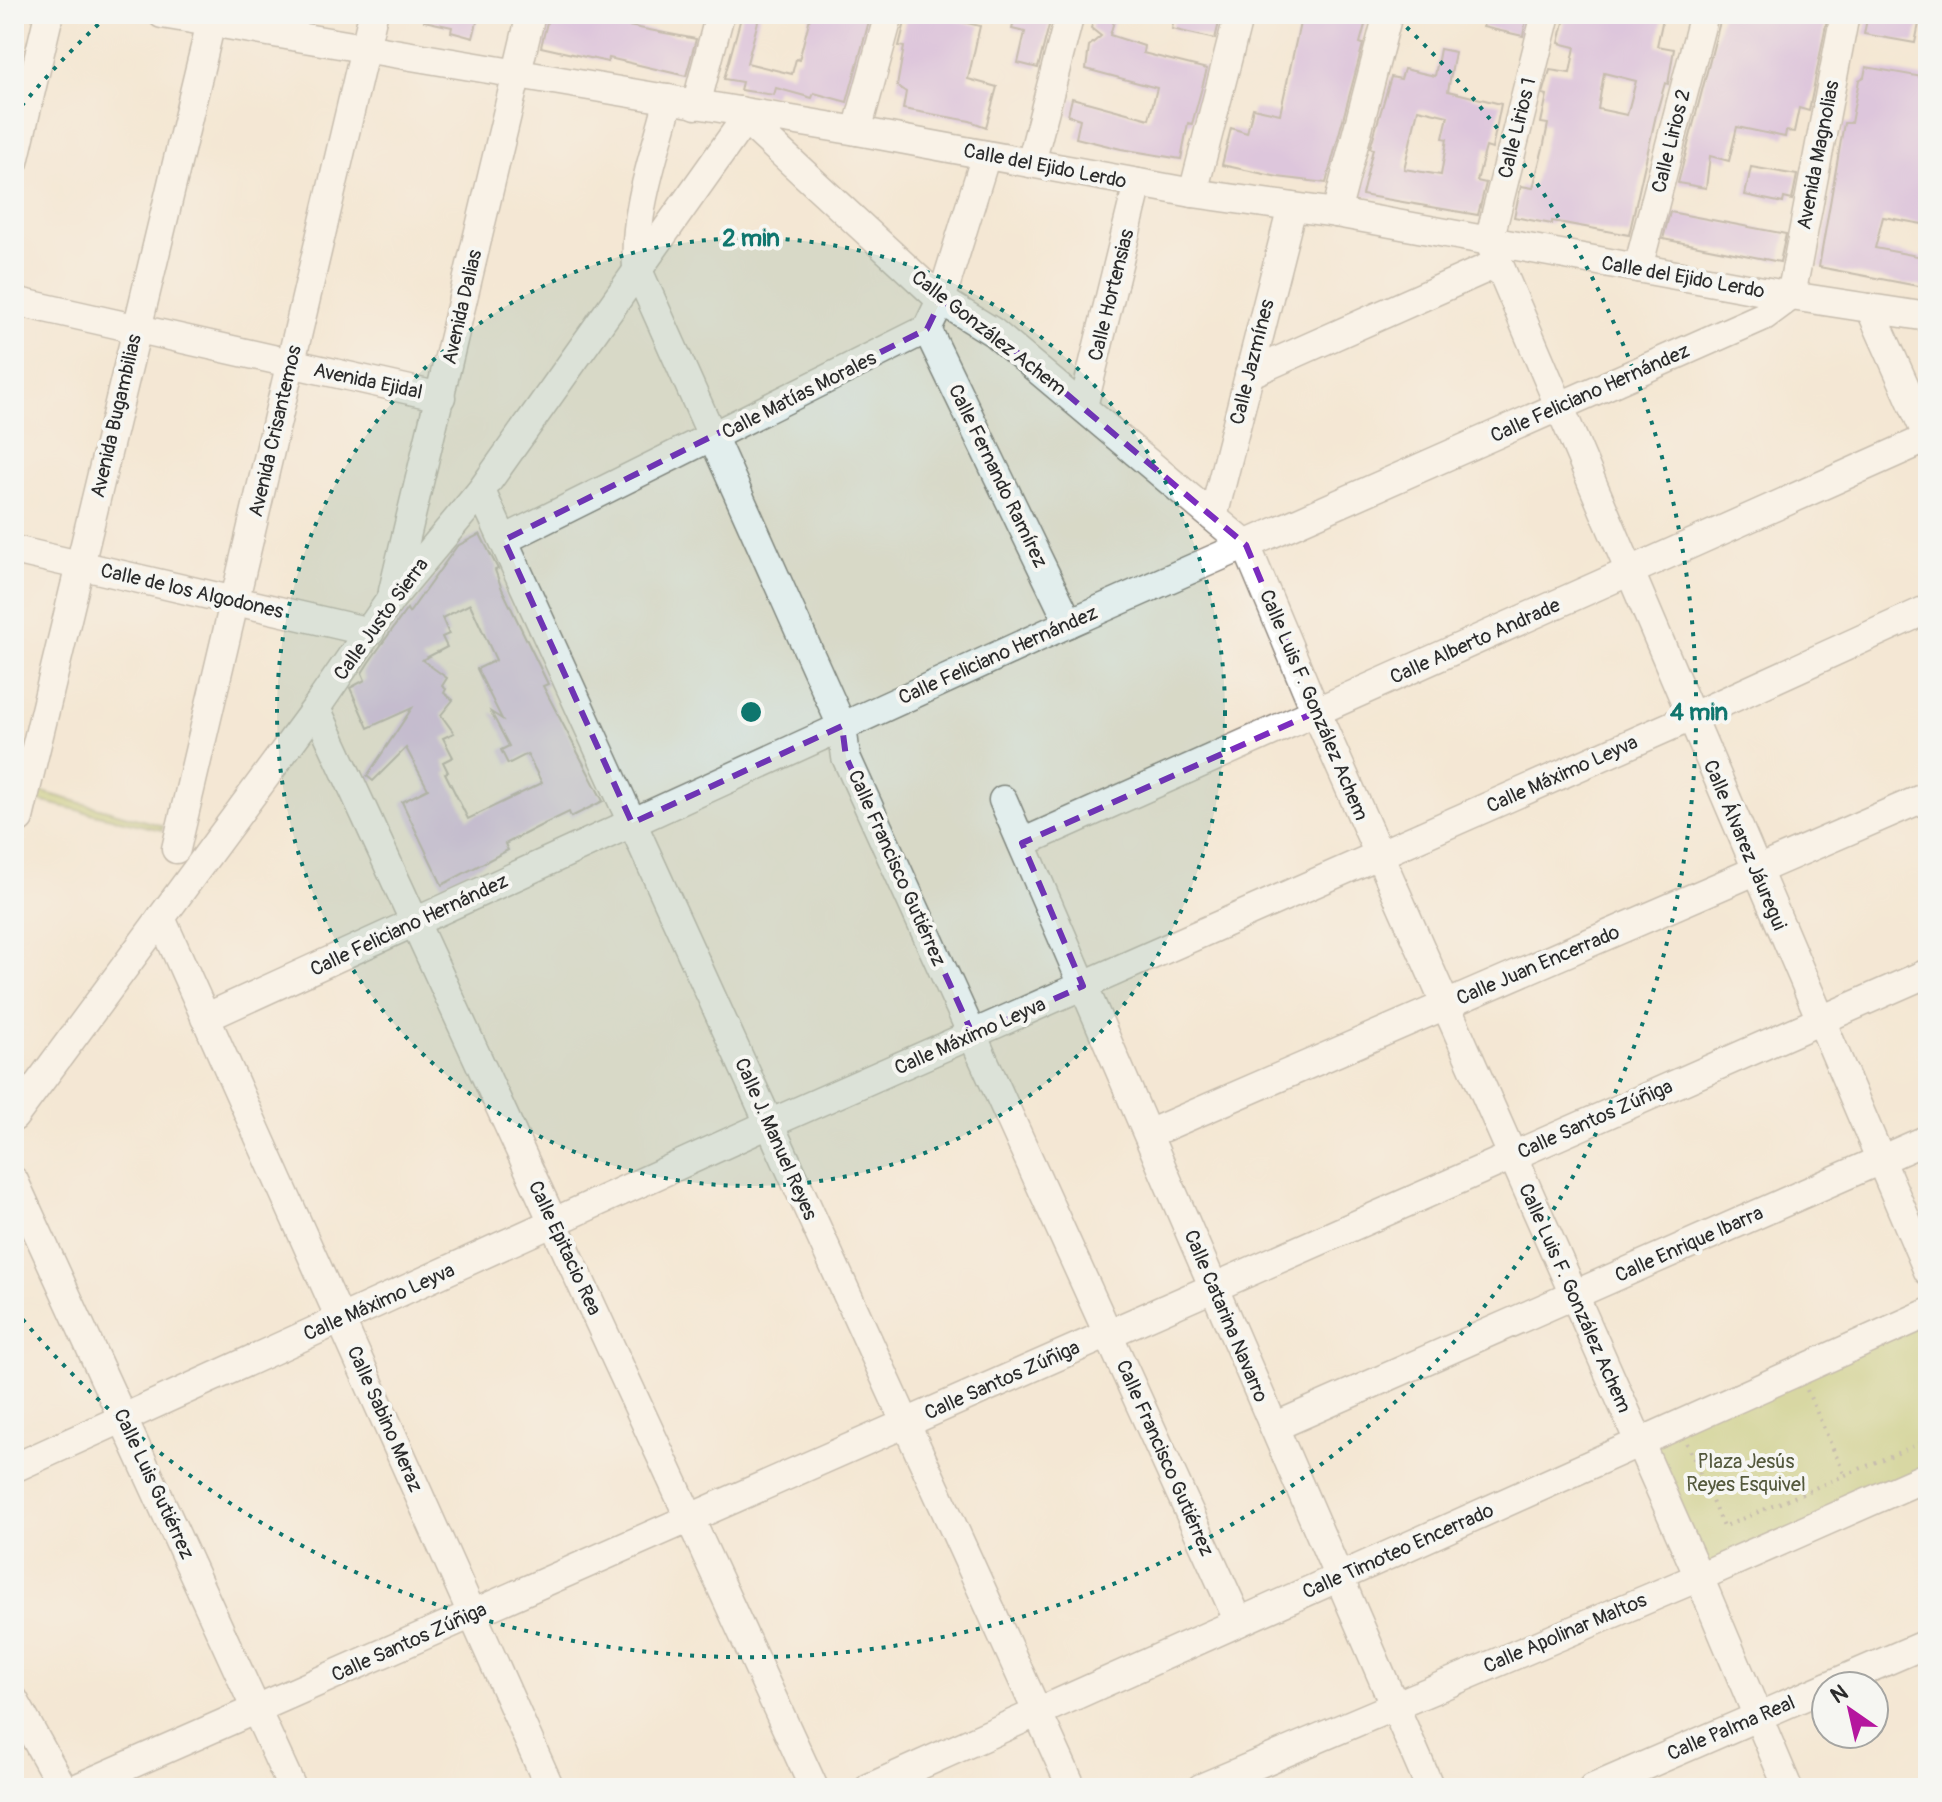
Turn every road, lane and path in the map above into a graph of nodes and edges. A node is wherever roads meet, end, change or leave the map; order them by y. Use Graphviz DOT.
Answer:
graph roads {
  1 [pos="49,14"];
  2 [pos="162,14"];
  3 [pos="373,14"];
  4 [pos="531,14"];
  5 [pos="720,14"];
  6 [pos="889,14"];
  7 [pos="1070,14"];
  8 [pos="1239,14"];
  9 [pos="1388,14"];
  10 [pos="1546,14"];
  11 [pos="1704,14"];
  12 [pos="1845,14"];
  13 [pos="212,18"];
  14 [pos="365,48"];
  15 [pos="516,73"];
  16 [pos="682,102"];
  17 [pos="743,115"];
  18 [pos="857,131"];
  19 [pos="986,155"];
  20 [pos="14,162"];
  21 [pos="1031,163"];
  22 [pos="1138,183"];
  23 [pos="1193,193"];
  24 [pos="1292,207"];
  25 [pos="1336,213"];
  26 [pos="1493,252"];
  27 [pos="637,268"];
  28 [pos="1638,268"];
  29 [pos="1791,296"];
  30 [pos="941,300"];
  31 [pos="14,301"];
  32 [pos="1870,308"];
  33 [pos="1928,317"];
  34 [pos="927,329"];
  35 [pos="137,330"];
  36 [pos="291,364"];
  37 [pos="1249,374"];
  38 [pos="441,397"];
  39 [pos="1083,407"];
  40 [pos="1558,407"];
  41 [pos="713,438"];
  42 [pos="1928,438"];
  43 [pos="481,491"];
  44 [pos="1213,517"];
  45 [pos="504,540"];
  46 [pos="1246,545"];
  47 [pos="14,550"];
  48 [pos="80,565"];
  49 [pos="1629,572"];
  50 [pos="391,599"];
  51 [pos="234,602"];
  52 [pos="1928,609"];
  53 [pos="1069,623"];
  54 [pos="370,632"];
  55 [pos="316,708"];
  56 [pos="1316,712"];
  57 [pos="1691,717"];
  58 [pos="842,726"];
  59 [pos="1928,796"];
  60 [pos="1003,800"];
  61 [pos="19,818"];
  62 [pos="632,823"];
  63 [pos="1022,843"];
  64 [pos="176,849"];
  65 [pos="1379,855"];
  66 [pos="1756,871"];
  67 [pos="161,918"];
  68 [pos="416,923"];
  69 [pos="1928,973"];
  70 [pos="1083,986"];
  71 [pos="1446,1005"];
  72 [pos="205,1018"];
  73 [pos="1820,1020"];
  74 [pos="973,1035"];
  75 [pos="14,1117"];
  76 [pos="769,1124"];
  77 [pos="1148,1134"];
  78 [pos="1928,1139"];
  79 [pos="1512,1156"];
  80 [pos="1880,1160"];
  81 [pos="14,1181"];
  82 [pos="554,1223"];
  83 [pos="1928,1271"];
  84 [pos="1214,1288"];
  85 [pos="1574,1294"];
  86 [pos="1928,1313"];
  87 [pos="340,1319"];
  88 [pos="1109,1334"];
  89 [pos="1807,1390"];
  90 [pos="123,1418"];
  91 [pos="905,1423"];
  92 [pos="1274,1427"];
  93 [pos="1928,1440"];
  94 [pos="1687,1442"];
  95 [pos="1639,1443"];
  96 [pos="14,1468"];
  97 [pos="1845,1476"];
  98 [pos="1928,1476"];
  99 [pos="690,1518"];
  100 [pos="1339,1577"];
  101 [pos="1699,1577"];
  102 [pos="472,1614"];
  103 [pos="1239,1622"];
  104 [pos="1928,1643"];
  105 [pos="1865,1670"];
  106 [pos="1810,1694"];
  107 [pos="14,1700"];
  108 [pos="1395,1706"];
  109 [pos="257,1709"];
  110 [pos="1038,1712"];
  111 [pos="1757,1717"];
  112 [pos="63,1788"];
  113 [pos="77,1788"];
  114 [pos="292,1788"];
  115 [pos="550,1788"];
  116 [pos="814,1788"];
  117 [pos="869,1788"];
  118 [pos="1072,1788"];
  119 [pos="1201,1788"];
  120 [pos="1430,1788"];
  121 [pos="1593,1788"];
  122 [pos="1788,1788"];
  1 -- 20 [label="street"];
  2 -- 13 [label="street, Calle del Ejido Lerdo"];
  3 -- 14 [label="street, Avenida Crisantemos"];
  4 -- 15 [label="street, Avenida Dalias"];
  5 -- 16 [label="street, Calle Francisco Gutiérrez"];
  6 -- 18 [label="street"];
  7 -- 21 [label="street"];
  8 -- 23 [label="street"];
  9 -- 25 [label="street"];
  10 -- 26 [label="street, Calle Lirios 1"];
  11 -- 28 [label="street, Calle Lirios 2"];
  12 -- 29 [label="street, Avenida Magnolias"];
  13 -- 14 [label="street, Calle del Ejido Lerdo"];
  13 -- 35 [label="street, Avenida Bugambilias"];
  14 -- 15 [label="street, Calle del Ejido Lerdo"];
  14 -- 36 [label="street, Avenida Crisantemos"];
  15 -- 16 [label="street, Calle del Ejido Lerdo"];
  15 -- 38 [label="street, Avenida Dalias"];
  16 -- 17 [label="street, Calle del Ejido Lerdo"];
  16 -- 27 [label="street, Calle Francisco Gutiérrez"];
  17 -- 18 [label="street, Calle del Ejido Lerdo"];
  17 -- 27 [label="street, Calle Justo Sierra"];
  17 -- 30 [label="street, Calle González Achem"];
  18 -- 19 [label="street, Calle del Ejido Lerdo"];
  19 -- 21 [label="street, Calle del Ejido Lerdo"];
  19 -- 30 [label="street"];
  21 -- 22 [label="street, Calle del Ejido Lerdo"];
  22 -- 23 [label="street, Calle del Ejido Lerdo"];
  22 -- 39 [label="street, Calle Hortensias"];
  23 -- 24 [label="street, Calle del Ejido Lerdo"];
  24 -- 25 [label="street, Calle del Ejido Lerdo"];
  24 -- 37 [label="street, Calle Jazmínes"];
  25 -- 26 [label="street, Calle del Ejido Lerdo"];
  26 -- 28 [label="street, Calle del Ejido Lerdo"];
  26 -- 37 [label="street"];
  26 -- 40 [label="street, Calle Álvarez Jáuregui"];
  27 -- 41 [label="street, Calle Francisco Gutiérrez"];
  27 -- 43 [label="street, Calle Justo Sierra"];
  28 -- 29 [label="street, Calle del Ejido Lerdo"];
  29 -- 32 [label="street, Calle del Ejido Lerdo"];
  29 -- 40 [label="street, Calle Feliciano Hernández"];
  30 -- 34 [label="street"];
  30 -- 39 [label="street, Calle González Achem"];
  31 -- 35 [label="street, Avenida Ejidal"];
  32 -- 33 [label="street, Calle del Ejido Lerdo"];
  32 -- 42 [label="street"];
  34 -- 41 [label="street, Calle Matías Morales"];
  34 -- 53 [label="street, Calle Fernando Ramírez"];
  35 -- 36 [label="street, Avenida Ejidal"];
  35 -- 48 [label="street, Avenida Bugambilias"];
  36 -- 38 [label="street, Avenida Ejidal"];
  36 -- 51 [label="street, Avenida Crisantemos"];
  37 -- 44 [label="street, Calle Jazmínes"];
  38 -- 50 [label="street, Avenida Dalias"];
  39 -- 44 [label="street, Calle González Achem"];
  40 -- 46 [label="street, Calle Feliciano Hernández"];
  40 -- 49 [label="street, Calle Álvarez Jáuregui"];
  41 -- 45 [label="street, Calle Matías Morales"];
  41 -- 58 [label="street, Calle Francisco Gutiérrez"];
  42 -- 49 [label="street, Calle Alberto Andrade"];
  43 -- 45 [label="street, Calle J. Manuel Reyes"];
  43 -- 50 [label="street, Calle Justo Sierra"];
  44 -- 46 [label="street, Calle González Achem"];
  45 -- 62 [label="street, Calle J. Manuel Reyes"];
  46 -- 53 [label="street, Calle Feliciano Hernández"];
  46 -- 56 [label="street, Calle Luis F. González Achem"];
  47 -- 48 [label="street, Calle de los Algodones"];
  48 -- 51 [label="street, Calle de los Algodones"];
  48 -- 61 [label="street, Avenida Bugambilias"];
  49 -- 56 [label="street, Calle Alberto Andrade"];
  49 -- 57 [label="street, Calle Álvarez Jáuregui"];
  50 -- 54 [label="street, Calle Justo Sierra"];
  51 -- 54 [label="street, Calle de los Algodones"];
  51 -- 64 [label="street, Avenida Crisantemos"];
  52 -- 57 [label="street, Calle Máximo Leyva"];
  53 -- 58 [label="street, Calle Feliciano Hernández"];
  54 -- 55 [label="street, Calle Justo Sierra"];
  55 -- 67 [label="street, Calle Justo Sierra"];
  55 -- 68 [label="street, Calle Epitacio Rea"];
  56 -- 63 [label="street, Calle Alberto Andrade"];
  56 -- 65 [label="street, Calle Luis F. González Achem"];
  57 -- 65 [label="street, Calle Máximo Leyva"];
  57 -- 66 [label="street, Calle Álvarez Jáuregui"];
  58 -- 62 [label="street, Calle Feliciano Hernández"];
  58 -- 74 [label="street, Calle Francisco Gutiérrez"];
  59 -- 66 [label="street, Calle Juan Encerrado"];
  60 -- 63 [label="street, Calle Catarina Navarro"];
  62 -- 68 [label="street, Calle Feliciano Hernández"];
  62 -- 76 [label="street, Calle J. Manuel Reyes"];
  63 -- 70 [label="street, Calle Catarina Navarro"];
  65 -- 70 [label="street, Calle Máximo Leyva"];
  65 -- 71 [label="street, Calle Luis F. González Achem"];
  66 -- 71 [label="street, Calle Juan Encerrado"];
  66 -- 73 [label="street, Calle Álvarez Jáuregui"];
  67 -- 72 [label="street, Calle Sabino Meraz"];
  67 -- 75 [label="street, Calle Justo Sierra"];
  68 -- 72 [label="street, Calle Feliciano Hernández"];
  68 -- 82 [label="street, Calle Epitacio Rea"];
  69 -- 73 [label="street, Calle Santos Zúñiga"];
  70 -- 74 [label="street, Calle Máximo Leyva"];
  70 -- 77 [label="street, Calle Catarina Navarro"];
  71 -- 77 [label="street, Calle Juan Encerrado"];
  71 -- 79 [label="street, Calle Luis F. González Achem"];
  72 -- 87 [label="street, Calle Sabino Meraz"];
  73 -- 79 [label="street, Calle Santos Zúñiga"];
  73 -- 80 [label="street, Calle Álvarez Jáuregui"];
  74 -- 76 [label="street, Calle Máximo Leyva"];
  74 -- 88 [label="street, Calle Francisco Gutiérrez"];
  76 -- 82 [label="street, Calle Máximo Leyva"];
  76 -- 91 [label="street, Calle J. Manuel Reyes"];
  77 -- 84 [label="street, Calle Catarina Navarro"];
  78 -- 80 [label="street, Calle Enrique Ibarra"];
  79 -- 84 [label="street, Calle Santos Zúñiga"];
  79 -- 85 [label="street, Calle Luis F. González Achem"];
  80 -- 83 [label="street, Calle Álvarez Jáuregui"];
  80 -- 85 [label="street, Calle Enrique Ibarra"];
  81 -- 90 [label="street, Calle Luis Gutiérrez"];
  82 -- 87 [label="street, Calle Máximo Leyva"];
  82 -- 99 [label="street, Calle Epitacio Rea"];
  84 -- 88 [label="street, Calle Santos Zúñiga"];
  84 -- 92 [label="street, Calle Catarina Navarro"];
  85 -- 92 [label="street, Calle Enrique Ibarra"];
  85 -- 95 [label="street, Calle Luis F. González Achem"];
  86 -- 95 [label="street, Calle Timoteo Encerrado"];
  87 -- 90 [label="street, Calle Máximo Leyva"];
  87 -- 102 [label="street, Calle Sabino Meraz"];
  88 -- 91 [label="street, Calle Santos Zúñiga"];
  88 -- 103 [label="street, Calle Francisco Gutiérrez"];
  89 -- 97 [label="path"];
  90 -- 96 [label="street, Calle Máximo Leyva"];
  90 -- 109 [label="street, Calle Luis Gutiérrez"];
  91 -- 99 [label="street, Calle Santos Zúñiga"];
  91 -- 110 [label="street, Calle J. Manuel Reyes"];
  92 -- 100 [label="street, Calle Catarina Navarro"];
  93 -- 97 [label="path"];
  94 -- 97 [label="path"];
  95 -- 100 [label="street, Calle Timoteo Encerrado"];
  95 -- 101 [label="street, Calle Luis F. González Achem"];
  98 -- 101 [label="street, Calle Apolinar Maltos"];
  99 -- 102 [label="street, Calle Santos Zúñiga"];
  99 -- 116 [label="street, Calle Epitacio Rea"];
  100 -- 103 [label="street, Calle Timoteo Encerrado"];
  100 -- 108 [label="street, Calle Catarina Navarro"];
  101 -- 108 [label="street, Calle Apolinar Maltos"];
  101 -- 111 [label="street, Calle Luis F. González Achem"];
  102 -- 109 [label="street, Calle Santos Zúñiga"];
  102 -- 115 [label="street, Calle Sabino Meraz"];
  103 -- 110 [label="street, Calle Timoteo Encerrado"];
  104 -- 105 [label="street, Calle Palma Real"];
  106 -- 111 [label="street, Calle Palma Real"];
  107 -- 112 [label="street"];
  108 -- 119 [label="street, Calle Apolinar Maltos"];
  108 -- 120 [label="street, Calle Catarina Navarro"];
  109 -- 113 [label="street, Calle Santos Zúñiga"];
  109 -- 114 [label="street, Calle Luis Gutiérrez"];
  110 -- 117 [label="street, Calle Timoteo Encerrado"];
  110 -- 118 [label="street, Calle J. Manuel Reyes"];
  111 -- 121 [label="street, Calle Palma Real"];
  111 -- 122 [label="street, Calle Luis F. González Achem"];
}
